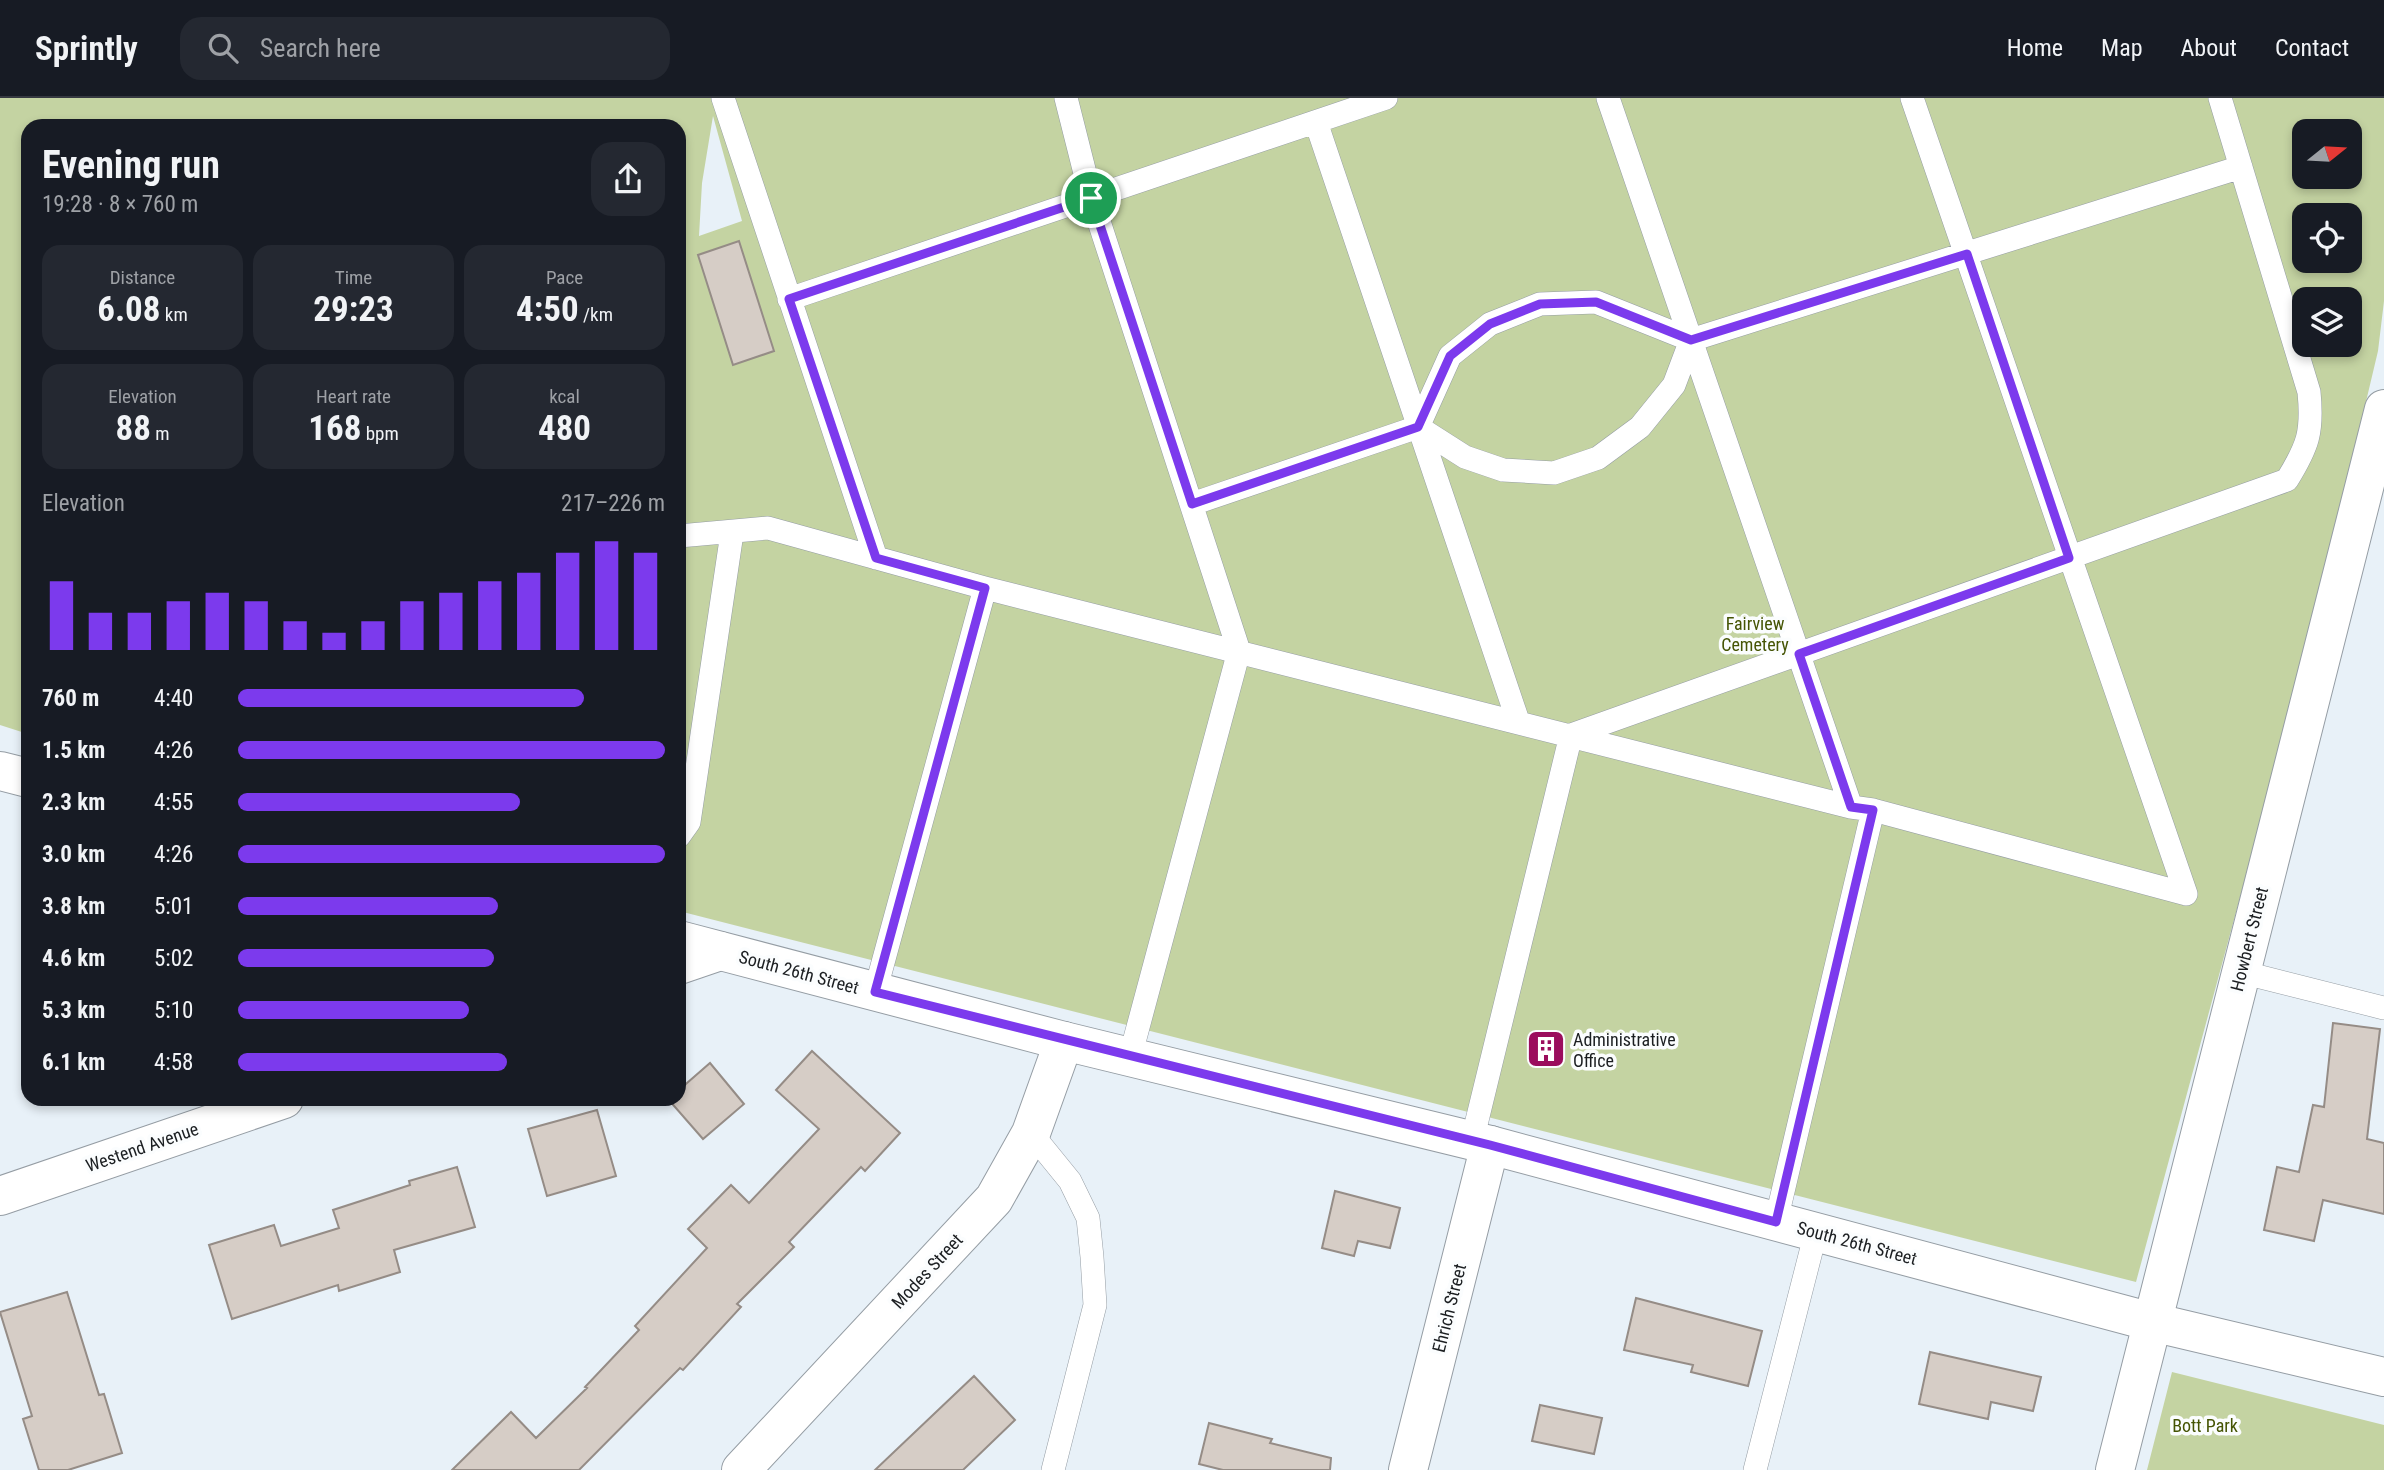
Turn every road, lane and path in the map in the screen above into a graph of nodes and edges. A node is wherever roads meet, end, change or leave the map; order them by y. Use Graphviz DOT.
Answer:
graph roads {
  1 [pos="723,98"];
  2 [pos="1066,98"];
  3 [pos="1386,98"];
  4 [pos="1608,98"];
  5 [pos="1912,98"];
  6 [pos="2220,98"];
  7 [pos="1316,122"];
  8 [pos="2241,167"];
  9 [pos="1091,198"];
  10 [pos="1967,254"];
  11 [pos="789,299"];
  12 [pos="1691,340"];
  13 [pos="2384,409"];
  14 [pos="1418,427"];
  15 [pos="1192,504"];
  16 [pos="732,533"];
  17 [pos="686,536"];
  18 [pos="876,558"];
  19 [pos="2069,558"];
  20 [pos="985,588"];
  21 [pos="1239,651"];
  22 [pos="1799,654"];
  23 [pos="1518,721"];
  24 [pos="1571,734"];
  25 [pos="0,771"];
  26 [pos="21,776"];
  27 [pos="1862,808"];
  28 [pos="686,826"];
  29 [pos="686,942"];
  30 [pos="720,951"];
  31 [pos="686,963"];
  32 [pos="2241,972"];
  33 [pos="875,992"];
  34 [pos="2384,1007"];
  35 [pos="1064,1041"];
  36 [pos="1130,1057"];
  37 [pos="264,1106"];
  38 [pos="1031,1133"];
  39 [pos="1481,1143"];
  40 [pos="0,1196"];
  41 [pos="1776,1222"];
  42 [pos="1816,1232"];
  43 [pos="2152,1322"];
  44 [pos="2384,1377"];
  45 [pos="741,1470"];
  46 [pos="1053,1470"];
  47 [pos="1408,1470"];
  48 [pos="1755,1470"];
  49 [pos="2115,1470"];
  1 -- 11 [label="lane"];
  2 -- 9 [label="lane"];
  3 -- 7 [label="lane"];
  4 -- 12 [label="lane"];
  5 -- 10 [label="lane"];
  6 -- 8 [label="lane"];
  7 -- 9 [label="lane"];
  7 -- 14 [label="lane"];
  8 -- 10 [label="lane"];
  8 -- 19 [label="lane"];
  9 -- 11 [label="lane"];
  9 -- 15 [label="lane"];
  10 -- 12 [label="lane"];
  10 -- 19 [label="lane"];
  11 -- 18 [label="lane"];
  12 -- 14 [label="lane"];
  12 -- 14 [label="lane"];
  12 -- 22 [label="lane"];
  13 -- 32 [label="street, Howbert Street"];
  14 -- 15 [label="lane"];
  14 -- 23 [label="lane"];
  15 -- 21 [label="lane"];
  16 -- 17 [label="lane"];
  16 -- 18 [label="lane"];
  16 -- 28 [label="lane"];
  18 -- 20 [label="lane"];
  19 -- 22 [label="lane"];
  19 -- 27 [label="lane"];
  20 -- 21 [label="lane"];
  20 -- 33 [label="lane"];
  21 -- 23 [label="lane"];
  21 -- 36 [label="lane"];
  22 -- 24 [label="lane"];
  22 -- 27 [label="lane"];
  23 -- 24 [label="lane"];
  24 -- 27 [label="lane"];
  24 -- 39 [label="lane"];
  25 -- 26 [label="street"];
  27 -- 41 [label="lane"];
  29 -- 30 [label="street, South 26th Street"];
  30 -- 31 [label="street"];
  30 -- 33 [label="street, South 26th Street"];
  32 -- 34 [label="lane"];
  32 -- 43 [label="street, Howbert Street"];
  33 -- 35 [label="street, South 26th Street"];
  35 -- 36 [label="street, South 26th Street"];
  35 -- 38 [label="street, Modes Street"];
  36 -- 39 [label="street, South 26th Street"];
  37 -- 40 [label="street, Westend Avenue"];
  38 -- 45 [label="street, Modes Street"];
  38 -- 46 [label="lane"];
  39 -- 41 [label="street, South 26th Street"];
  39 -- 47 [label="street, Ehrich Street"];
  41 -- 42 [label="street, South 26th Street"];
  42 -- 43 [label="street, South 26th Street"];
  42 -- 48 [label="lane"];
  43 -- 44 [label="street, South 26th Street"];
  43 -- 49 [label="street, Howbert Street"];
}
